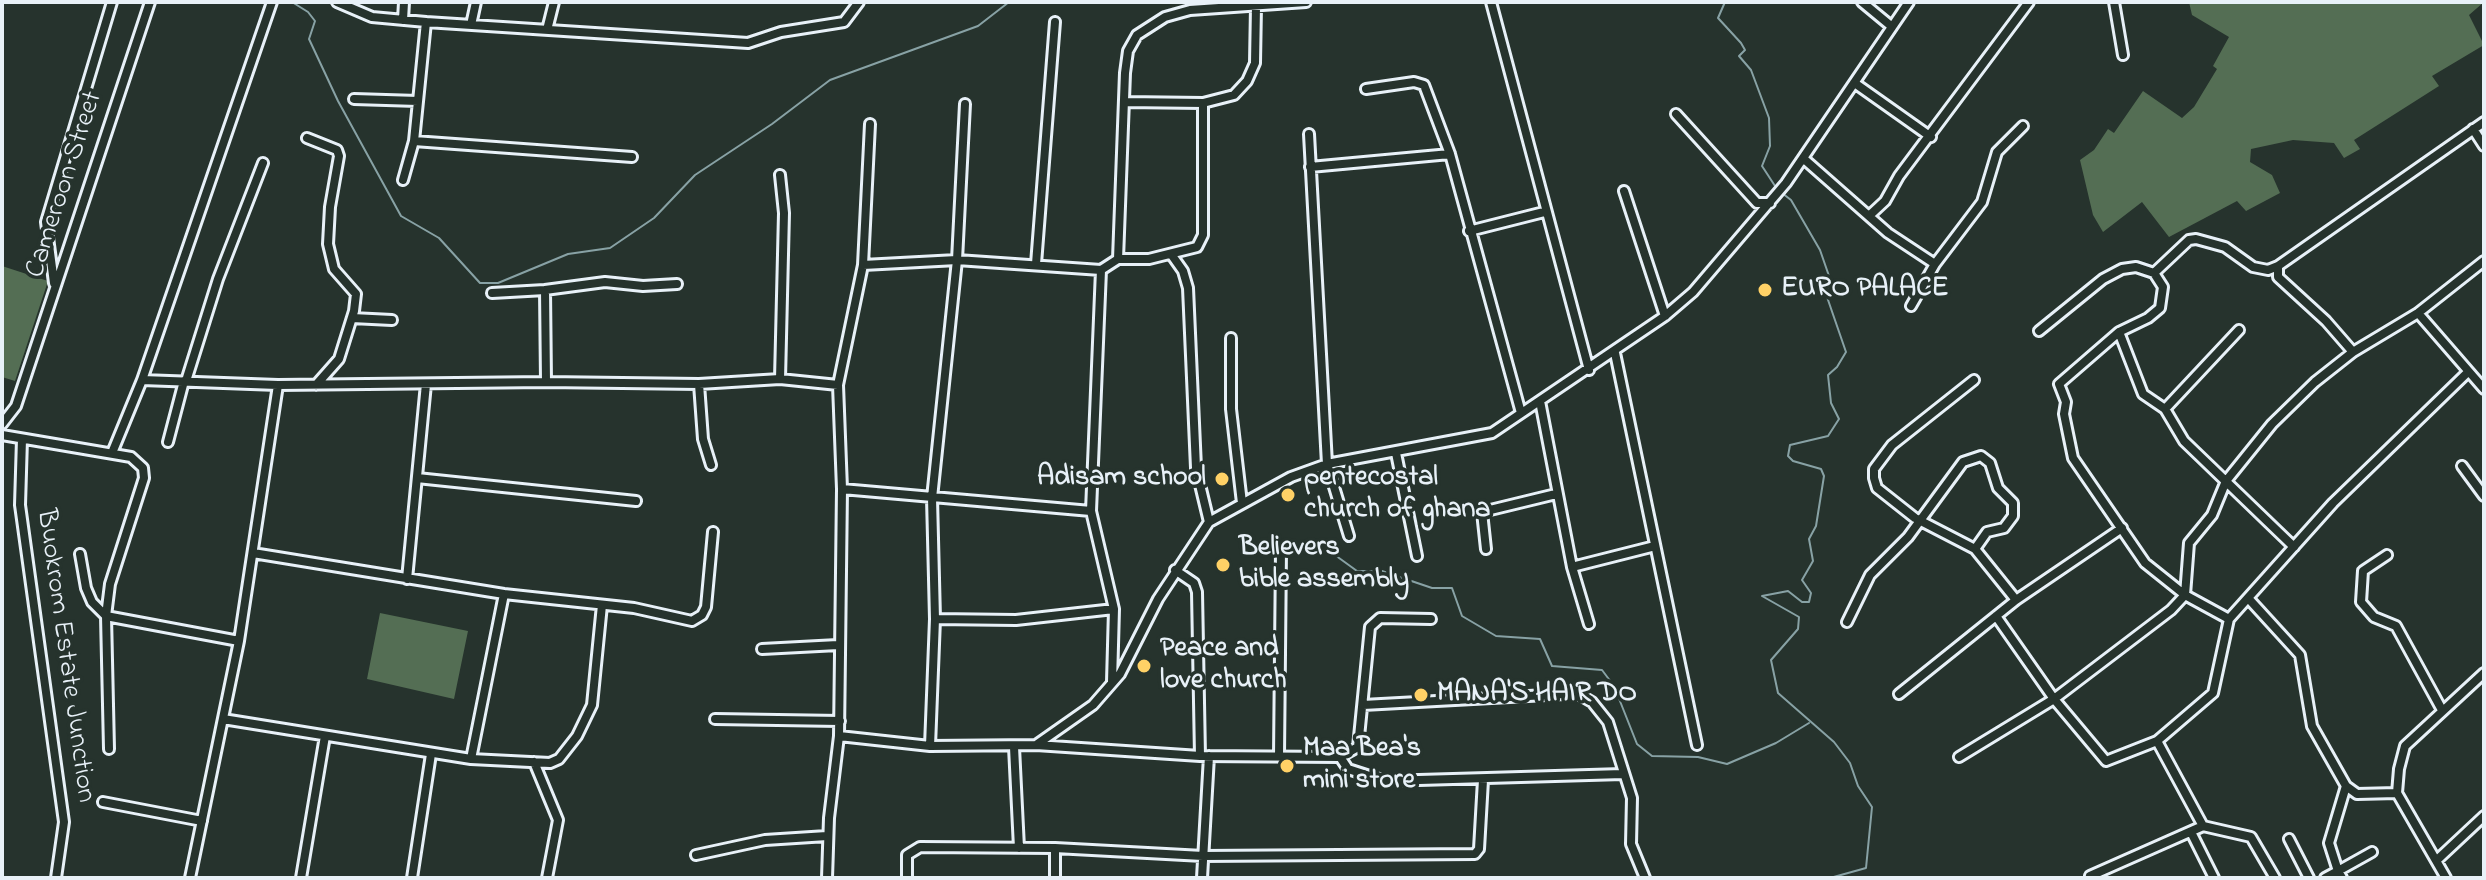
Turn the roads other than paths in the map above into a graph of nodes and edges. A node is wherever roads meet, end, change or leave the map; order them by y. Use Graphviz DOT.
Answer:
graph roads {
  1 [pos="112,2"];
  2 [pos="150,2"];
  3 [pos="272,2"];
  4 [pos="337,2"];
  5 [pos="404,2"];
  6 [pos="476,2"];
  7 [pos="554,2"];
  8 [pos="859,2"];
  9 [pos="1306,2"];
  10 [pos="1491,2"];
  11 [pos="1862,2"];
  12 [pos="1909,2"];
  13 [pos="2029,2"];
  14 [pos="2114,2"];
  15 [pos="1269,3"];
  16 [pos="1256,6"];
  17 [pos="403,20"];
  18 [pos="426,22"];
  19 [pos="1055,22"];
  20 [pos="471,25"];
  21 [pos="1891,26"];
  22 [pos="547,30"];
  23 [pos="2123,55"];
  24 [pos="1856,84"];
  25 [pos="1366,89"];
  26 [pos="354,99"];
  27 [pos="418,101"];
  28 [pos="1125,102"];
  29 [pos="1203,103"];
  30 [pos="965,104"];
  31 [pos="1676,114"];
  32 [pos="2484,122"];
  33 [pos="870,124"];
  34 [pos="2023,126"];
  35 [pos="2473,129"];
  36 [pos="1309,134"];
  37 [pos="1931,137"];
  38 [pos="307,138"];
  39 [pos="414,141"];
  40 [pos="2484,146"];
  41 [pos="1450,154"];
  42 [pos="632,157"];
  43 [pos="1804,159"];
  44 [pos="263,163"];
  45 [pos="1310,167"];
  46 [pos="780,175"];
  47 [pos="403,180"];
  48 [pos="1624,191"];
  49 [pos="1770,203"];
  50 [pos="1544,212"];
  51 [pos="1870,215"];
  52 [pos="1469,231"];
  53 [pos="1171,254"];
  54 [pos="1118,259"];
  55 [pos="957,260"];
  56 [pos="2484,261"];
  57 [pos="1036,264"];
  58 [pos="1935,264"];
  59 [pos="863,265"];
  60 [pos="2278,266"];
  61 [pos="1101,270"];
  62 [pos="2268,270"];
  63 [pos="2154,273"];
  64 [pos="2278,277"];
  65 [pos="677,284"];
  66 [pos="54,289"];
  67 [pos="545,290"];
  68 [pos="492,293"];
  69 [pos="1911,306"];
  70 [pos="2418,313"];
  71 [pos="1665,316"];
  72 [pos="352,318"];
  73 [pos="392,320"];
  74 [pos="2239,330"];
  75 [pos="2039,331"];
  76 [pos="2119,332"];
  77 [pos="1231,338"];
  78 [pos="2353,352"];
  79 [pos="1615,353"];
  80 [pos="1589,370"];
  81 [pos="2468,372"];
  82 [pos="780,379"];
  83 [pos="142,380"];
  84 [pos="1974,380"];
  85 [pos="185,381"];
  86 [pos="546,382"];
  87 [pos="426,384"];
  88 [pos="699,384"];
  89 [pos="278,385"];
  90 [pos="316,385"];
  91 [pos="838,385"];
  92 [pos="2484,389"];
  93 [pos="1540,401"];
  94 [pos="2165,409"];
  95 [pos="1521,413"];
  96 [pos="2,424"];
  97 [pos="2,435"];
  98 [pos="22,439"];
  99 [pos="168,442"];
  100 [pos="112,453"];
  101 [pos="1396,453"];
  102 [pos="1327,464"];
  103 [pos="711,465"];
  104 [pos="2462,466"];
  105 [pos="417,478"];
  106 [pos="2226,481"];
  107 [pos="842,489"];
  108 [pos="1556,494"];
  109 [pos="2484,496"];
  110 [pos="932,498"];
  111 [pos="636,501"];
  112 [pos="1242,503"];
  113 [pos="1091,511"];
  114 [pos="1921,521"];
  115 [pos="1209,522"];
  116 [pos="2122,528"];
  117 [pos="713,532"];
  118 [pos="1349,536"];
  119 [pos="1655,546"];
  120 [pos="2294,547"];
  121 [pos="1486,549"];
  122 [pos="1975,549"];
  123 [pos="1281,550"];
  124 [pos="253,553"];
  125 [pos="80,554"];
  126 [pos="2387,555"];
  127 [pos="1417,556"];
  128 [pos="1572,567"];
  129 [pos="1175,570"];
  130 [pos="407,579"];
  131 [pos="504,594"];
  132 [pos="2185,595"];
  133 [pos="2248,598"];
  134 [pos="2016,600"];
  135 [pos="602,605"];
  136 [pos="1114,609"];
  137 [pos="106,616"];
  138 [pos="1996,616"];
  139 [pos="935,619"];
  140 [pos="1431,619"];
  141 [pos="2229,619"];
  142 [pos="1847,622"];
  143 [pos="1589,624"];
  144 [pos="239,641"];
  145 [pos="838,645"];
  146 [pos="762,649"];
  147 [pos="2484,673"];
  148 [pos="1112,683"];
  149 [pos="1899,694"];
  150 [pos="2054,699"];
  151 [pos="1363,705"];
  152 [pos="2442,710"];
  153 [pos="223,719"];
  154 [pos="715,719"];
  155 [pos="840,721"];
  156 [pos="325,736"];
  157 [pos="839,736"];
  158 [pos="2157,741"];
  159 [pos="1036,745"];
  160 [pos="1697,745"];
  161 [pos="930,746"];
  162 [pos="1014,747"];
  163 [pos="109,749"];
  164 [pos="431,754"];
  165 [pos="1204,756"];
  166 [pos="1279,756"];
  167 [pos="1340,757"];
  168 [pos="1959,757"];
  169 [pos="471,759"];
  170 [pos="534,762"];
  171 [pos="1623,774"];
  172 [pos="1483,780"];
  173 [pos="2346,786"];
  174 [pos="2397,793"];
  175 [pos="103,802"];
  176 [pos="2484,816"];
  177 [pos="202,821"];
  178 [pos="2203,826"];
  179 [pos="2191,832"];
  180 [pos="827,836"];
  181 [pos="2289,839"];
  182 [pos="1019,848"];
  183 [pos="1055,848"];
  184 [pos="2372,852"];
  185 [pos="696,855"];
  186 [pos="1203,856"];
  187 [pos="2437,860"];
  188 [pos="2340,874"];
  189 [pos="2090,876"];
  190 [pos="56,878"];
  191 [pos="190,878"];
  192 [pos="301,878"];
  193 [pos="412,878"];
  194 [pos="547,878"];
  195 [pos="827,878"];
  196 [pos="907,878"];
  197 [pos="1055,878"];
  198 [pos="1202,878"];
  199 [pos="1645,878"];
  200 [pos="2214,878"];
  201 [pos="2275,878"];
  202 [pos="2309,878"];
  203 [pos="2325,878"];
  204 [pos="2446,878"];
  1 -- 66 [label="street"];
  2 -- 66 [label="street, Cameroon Street"];
  3 -- 83 [label="street"];
  4 -- 17 [label="street"];
  5 -- 17 [label="street"];
  6 -- 20 [label="street"];
  7 -- 22 [label="street"];
  8 -- 22 [label="street"];
  9 -- 15 [label="street"];
  10 -- 50 [label="street"];
  11 -- 21 [label="street"];
  12 -- 21 [label="street"];
  13 -- 37 [label="street"];
  14 -- 23 [label="street"];
  15 -- 16 [label="street"];
  16 -- 28 [label="street"];
  16 -- 29 [label="street"];
  17 -- 18 [label="street"];
  18 -- 20 [label="street"];
  18 -- 27 [label="street"];
  19 -- 57 [label="street"];
  20 -- 22 [label="street"];
  21 -- 24 [label="street"];
  24 -- 37 [label="street"];
  24 -- 43 [label="street"];
  25 -- 41 [label="street"];
  26 -- 27 [label="street"];
  27 -- 39 [label="street"];
  28 -- 29 [label="street"];
  28 -- 54 [label="street"];
  29 -- 53 [label="street"];
  30 -- 55 [label="street"];
  31 -- 49 [label="street"];
  32 -- 35 [label="street"];
  33 -- 59 [label="street"];
  34 -- 58 [label="street"];
  35 -- 40 [label="street"];
  35 -- 60 [label="street"];
  36 -- 45 [label="street"];
  37 -- 51 [label="street"];
  38 -- 72 [label="street"];
  39 -- 42 [label="street"];
  39 -- 47 [label="street"];
  41 -- 45 [label="street"];
  41 -- 52 [label="street"];
  43 -- 49 [label="street"];
  43 -- 51 [label="street"];
  44 -- 85 [label="street"];
  45 -- 102 [label="street"];
  46 -- 82 [label="street"];
  48 -- 71 [label="street"];
  49 -- 71 [label="street"];
  50 -- 52 [label="street"];
  50 -- 80 [label="street"];
  51 -- 58 [label="street"];
  52 -- 95 [label="street"];
  53 -- 54 [label="street"];
  53 -- 115 [label="street"];
  54 -- 61 [label="street"];
  55 -- 57 [label="street"];
  55 -- 59 [label="street"];
  55 -- 110 [label="street"];
  56 -- 70 [label="street"];
  57 -- 61 [label="street"];
  58 -- 69 [label="street"];
  59 -- 91 [label="street"];
  60 -- 62 [label="street"];
  60 -- 64 [label="street"];
  61 -- 113 [label="street"];
  62 -- 63 [label="street"];
  62 -- 64 [label="street"];
  63 -- 75 [label="street"];
  63 -- 76 [label="street"];
  64 -- 78 [label="street"];
  65 -- 67 [label="street"];
  66 -- 96 [label="street, Cameroon Street"];
  67 -- 68 [label="street"];
  67 -- 86 [label="street"];
  70 -- 78 [label="street"];
  70 -- 81 [label="street"];
  71 -- 79 [label="street"];
  72 -- 73 [label="street"];
  72 -- 90 [label="street"];
  74 -- 94 [label="street"];
  76 -- 94 [label="street"];
  76 -- 116 [label="street"];
  77 -- 112 [label="street"];
  78 -- 106 [label="street"];
  79 -- 80 [label="street"];
  79 -- 119 [label="street"];
  80 -- 93 [label="street"];
  81 -- 92 [label="street"];
  81 -- 120 [label="street"];
  82 -- 88 [label="street"];
  82 -- 91 [label="street"];
  83 -- 85 [label="street"];
  83 -- 100 [label="street"];
  84 -- 114 [label="street"];
  85 -- 89 [label="street"];
  85 -- 99 [label="street"];
  86 -- 87 [label="street"];
  86 -- 88 [label="street"];
  87 -- 90 [label="street"];
  87 -- 105 [label="street"];
  88 -- 103 [label="street"];
  89 -- 90 [label="street"];
  89 -- 124 [label="street"];
  91 -- 107 [label="street"];
  93 -- 95 [label="street"];
  93 -- 108 [label="street"];
  94 -- 106 [label="street"];
  95 -- 101 [label="street"];
  97 -- 98 [label="street"];
  98 -- 100 [label="street"];
  98 -- 190 [label="street, Buokrom Estate Junction"];
  100 -- 137 [label="street"];
  101 -- 102 [label="street"];
  101 -- 127 [label="street"];
  102 -- 112 [label="street"];
  102 -- 118 [label="street"];
  104 -- 109 [label="street"];
  105 -- 111 [label="street"];
  105 -- 130 [label="street"];
  106 -- 120 [label="street"];
  106 -- 132 [label="street"];
  107 -- 110 [label="street"];
  107 -- 145 [label="street"];
  108 -- 121 [label="street"];
  108 -- 128 [label="street"];
  110 -- 113 [label="street"];
  110 -- 139 [label="street"];
  112 -- 115 [label="street"];
  113 -- 136 [label="street"];
  114 -- 122 [label="street"];
  114 -- 122 [label="street"];
  114 -- 142 [label="street"];
  115 -- 129 [label="street"];
  116 -- 132 [label="street"];
  116 -- 134 [label="street"];
  117 -- 135 [label="street"];
  119 -- 128 [label="street"];
  119 -- 160 [label="street"];
  120 -- 133 [label="street"];
  122 -- 134 [label="street"];
  123 -- 166 [label="street"];
  124 -- 130 [label="street"];
  124 -- 144 [label="street"];
  125 -- 137 [label="street"];
  126 -- 152 [label="street"];
  128 -- 143 [label="street"];
  129 -- 148 [label="street"];
  129 -- 165 [label="street"];
  130 -- 131 [label="street"];
  131 -- 135 [label="street"];
  131 -- 169 [label="street"];
  132 -- 141 [label="street"];
  132 -- 150 [label="street"];
  133 -- 141 [label="street"];
  133 -- 173 [label="street"];
  134 -- 138 [label="street"];
  135 -- 170 [label="street"];
  136 -- 139 [label="street"];
  136 -- 148 [label="street"];
  137 -- 144 [label="street"];
  137 -- 163 [label="street"];
  138 -- 149 [label="street"];
  138 -- 150 [label="street"];
  139 -- 161 [label="street"];
  140 -- 151 [label="street"];
  141 -- 158 [label="street"];
  144 -- 153 [label="street"];
  145 -- 146 [label="street"];
  145 -- 155 [label="street"];
  147 -- 152 [label="street"];
  148 -- 159 [label="street"];
  150 -- 158 [label="street"];
  150 -- 168 [label="street"];
  151 -- 167 [label="street"];
  151 -- 171 [label="street"];
  152 -- 174 [label="street"];
  153 -- 156 [label="street"];
  153 -- 177 [label="street"];
  154 -- 155 [label="street"];
  155 -- 157 [label="street"];
  156 -- 164 [label="street"];
  156 -- 192 [label="street"];
  157 -- 161 [label="street"];
  157 -- 180 [label="street"];
  158 -- 178 [label="street"];
  159 -- 162 [label="street"];
  159 -- 165 [label="street"];
  161 -- 162 [label="street"];
  162 -- 182 [label="street"];
  164 -- 169 [label="street"];
  164 -- 193 [label="street"];
  165 -- 166 [label="street"];
  165 -- 186 [label="street"];
  166 -- 167 [label="street"];
  167 -- 172 [label="street"];
  169 -- 170 [label="street"];
  170 -- 194 [label="street"];
  171 -- 172 [label="street"];
  171 -- 199 [label="street"];
  172 -- 186 [label="street"];
  173 -- 174 [label="street"];
  173 -- 188 [label="street"];
  174 -- 187 [label="street"];
  175 -- 177 [label="street"];
  176 -- 187 [label="street"];
  177 -- 191 [label="street"];
  178 -- 179 [label="street"];
  178 -- 201 [label="street"];
  179 -- 189 [label="street"];
  179 -- 200 [label="street"];
  180 -- 185 [label="street"];
  180 -- 195 [label="street"];
  181 -- 202 [label="street"];
  182 -- 183 [label="street"];
  182 -- 196 [label="street"];
  183 -- 186 [label="street"];
  183 -- 197 [label="street"];
  184 -- 188 [label="street"];
  186 -- 198 [label="street"];
  187 -- 204 [label="street"];
  188 -- 203 [label="street"];
}
